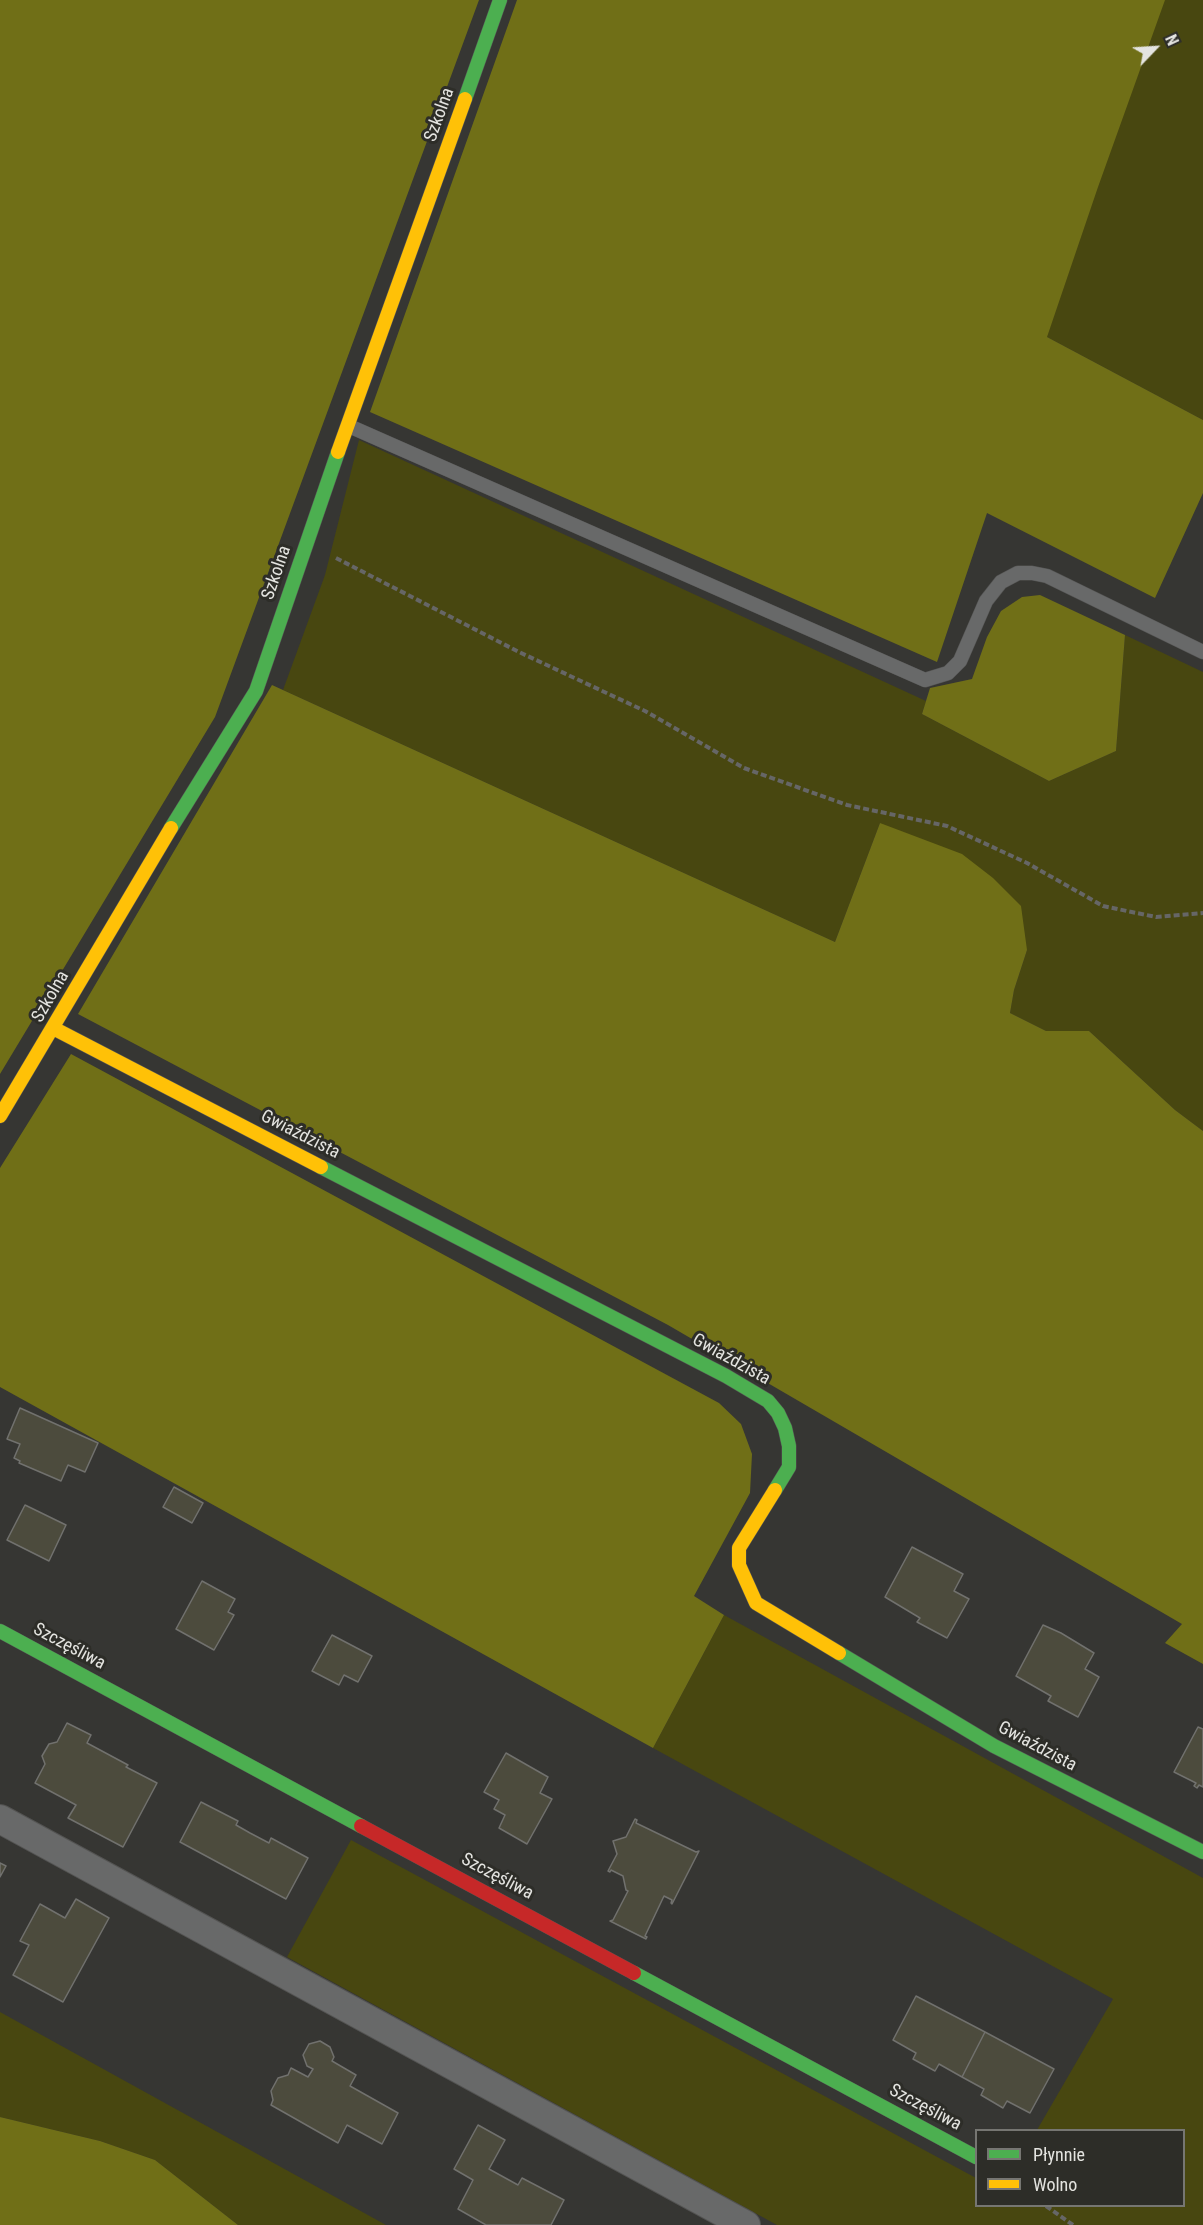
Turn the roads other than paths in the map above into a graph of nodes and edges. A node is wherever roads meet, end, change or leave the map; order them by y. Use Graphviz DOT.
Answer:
graph roads {
  1 [pos="500,0"];
  2 [pos="349,426"];
  3 [pos="1203,652"];
  4 [pos="53,1028"];
  5 [pos="0,1116"];
  6 [pos="0,1631"];
  7 [pos="0,1818"];
  8 [pos="1203,1852"];
  9 [pos="975,2156"];
  10 [pos="746,2225"];
  1 -- 2 [label="street, Szkolna"];
  2 -- 3 [label="lane"];
  2 -- 4 [label="street, Szkolna"];
  4 -- 5 [label="street, Szkolna"];
  4 -- 8 [label="street, Gwiaździsta"];
  6 -- 9 [label="street, Szczęśliwa"];
  7 -- 10 [label="street"];
}
